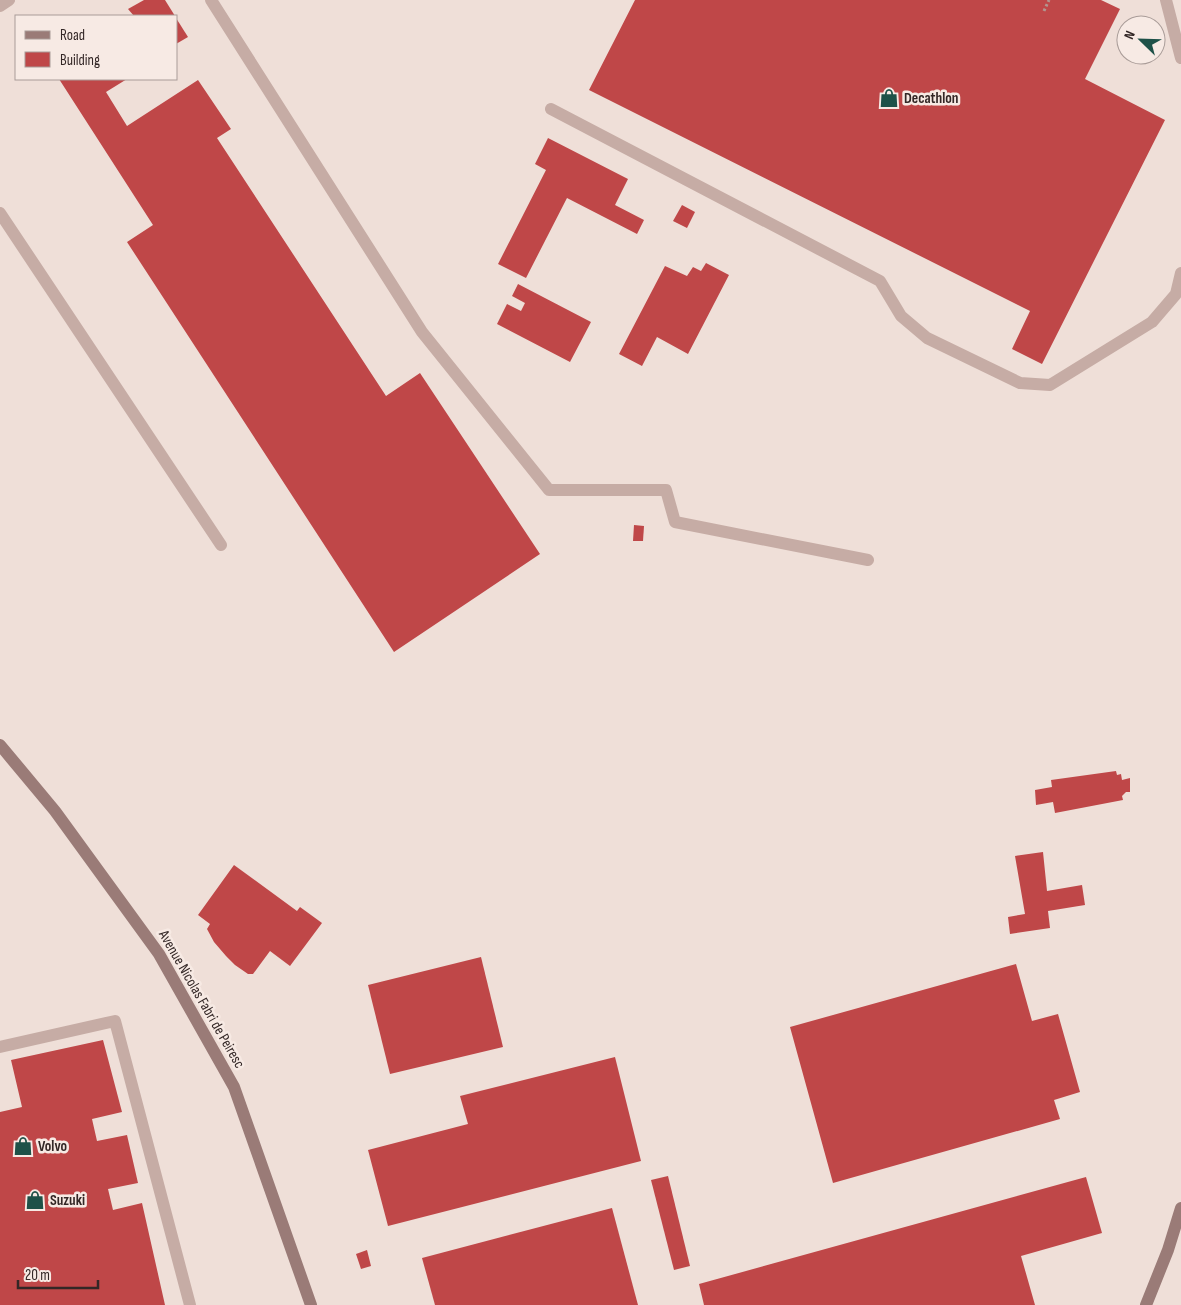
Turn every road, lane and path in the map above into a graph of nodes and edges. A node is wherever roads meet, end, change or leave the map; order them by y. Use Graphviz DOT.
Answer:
graph roads {
  1 [pos="211,0"];
  2 [pos="1049,0"];
  3 [pos="1166,0"];
  4 [pos="1044,11"];
  5 [pos="1181,58"];
  6 [pos="551,109"];
  7 [pos="0,213"];
  8 [pos="1181,273"];
  9 [pos="221,546"];
  10 [pos="868,560"];
  11 [pos="0,745"];
  12 [pos="0,1047"];
  13 [pos="1181,1208"];
  14 [pos="190,1305"];
  15 [pos="311,1305"];
  16 [pos="1146,1305"];
  1 -- 10 [label="lane"];
  2 -- 4 [label="path"];
  3 -- 5 [label="lane"];
  6 -- 8 [label="lane"];
  7 -- 9 [label="lane"];
  11 -- 15 [label="street, Avenue Nicolas Fabri de Peiresc"];
  12 -- 14 [label="lane"];
  13 -- 16 [label="street"];
}
